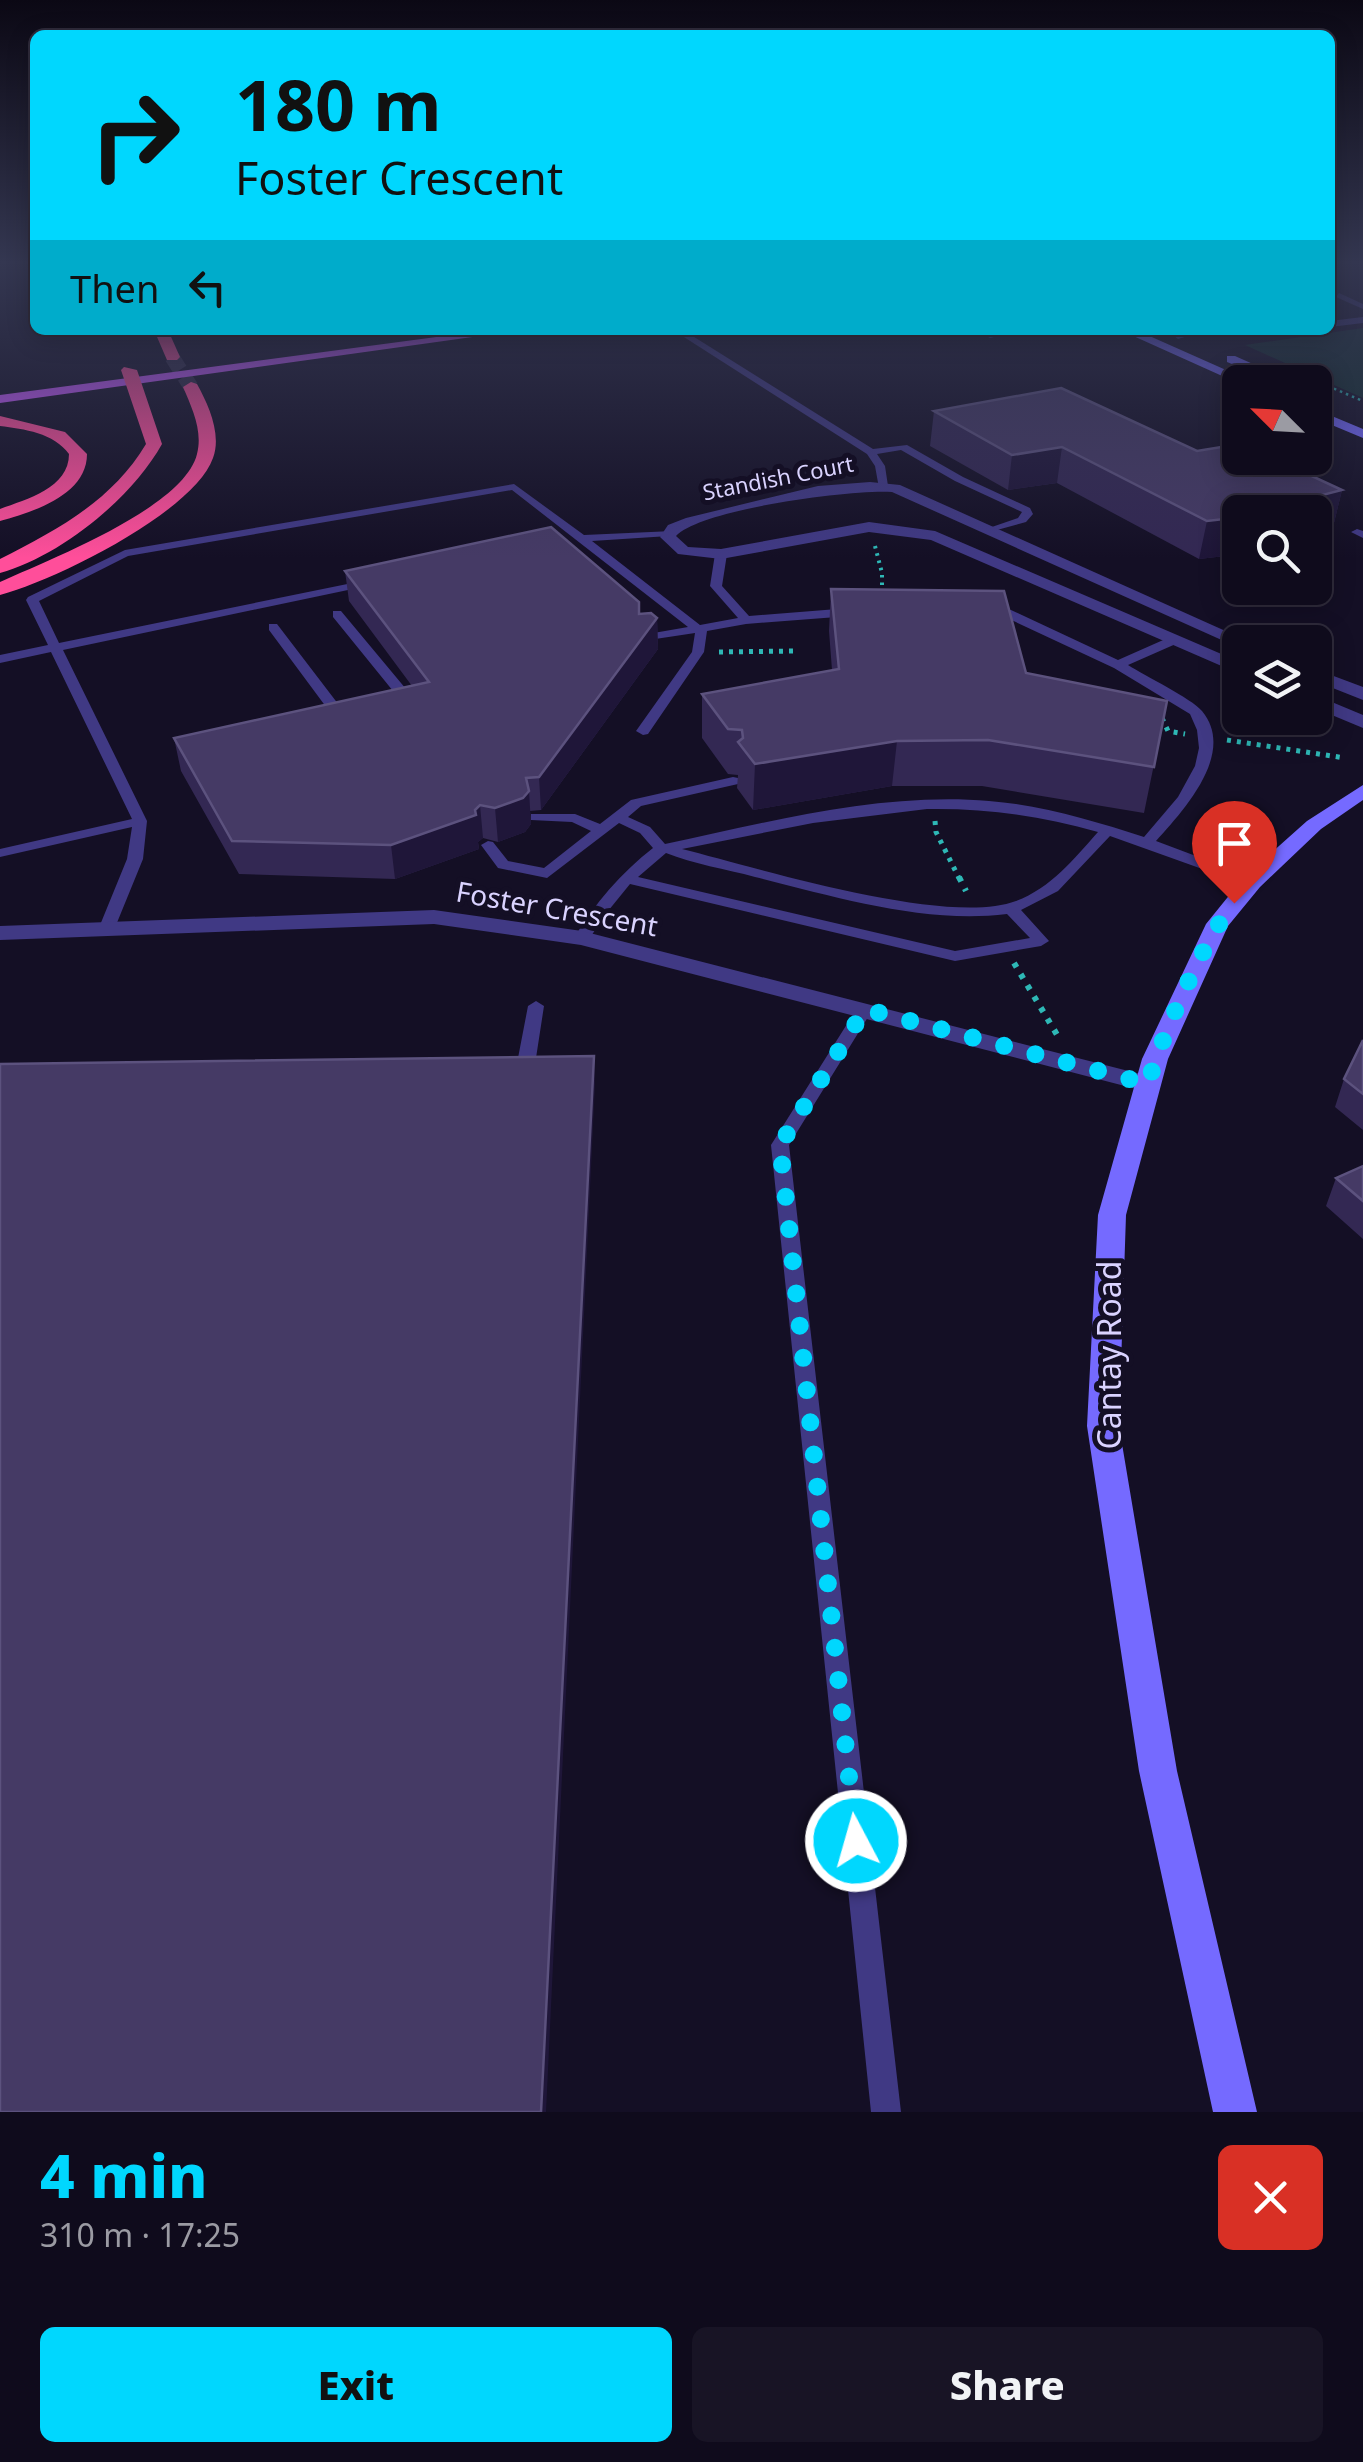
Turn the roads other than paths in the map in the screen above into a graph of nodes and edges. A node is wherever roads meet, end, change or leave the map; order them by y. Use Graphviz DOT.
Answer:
graph roads {
  1 [pos="234,361"];
  2 [pos="261,361"];
  3 [pos="725,361"];
  4 [pos="1197,361"];
  5 [pos="1222,372"];
  6 [pos="132,376"];
  7 [pos="0,386"];
  8 [pos="190,387"];
  9 [pos="0,399"];
  10 [pos="1332,402"];
  11 [pos="1363,416"];
  12 [pos="1332,420"];
  13 [pos="0,422"];
  14 [pos="1363,434"];
  15 [pos="870,452"];
  16 [pos="882,486"];
  17 [pos="0,515"];
  18 [pos="990,530"];
  19 [pos="670,533"];
  20 [pos="580,538"];
  21 [pos="562,542"];
  22 [pos="955,542"];
  23 [pos="720,554"];
  24 [pos="0,567"];
  25 [pos="377,581"];
  26 [pos="0,589"];
  27 [pos="882,610"];
  28 [pos="978,612"];
  29 [pos="337,614"];
  30 [pos="746,620"];
  31 [pos="274,627"];
  32 [pos="1207,628"];
  33 [pos="701,631"];
  34 [pos="1222,634"];
  35 [pos="646,638"];
  36 [pos="1174,640"];
  37 [pos="55,646"];
  38 [pos="0,659"];
  39 [pos="1222,661"];
  40 [pos="1118,665"];
  41 [pos="1332,681"];
  42 [pos="1363,694"];
  43 [pos="411,704"];
  44 [pos="1332,709"];
  45 [pos="340,716"];
  46 [pos="1363,722"];
  47 [pos="643,731"];
  48 [pos="732,782"];
  49 [pos="1363,791"];
  50 [pos="536,817"];
  51 [pos="616,817"];
  52 [pos="140,821"];
  53 [pos="600,830"];
  54 [pos="1108,830"];
  55 [pos="1147,843"];
  56 [pos="488,845"];
  57 [pos="661,849"];
  58 [pos="0,853"];
  59 [pos="628,879"];
  60 [pos="1252,882"];
  61 [pos="1011,909"];
  62 [pos="106,930"];
  63 [pos="0,933"];
  64 [pos="582,938"];
  65 [pos="536,1006"];
  66 [pos="865,1009"];
  67 [pos="527,1058"];
  68 [pos="1148,1084"];
  69 [pos="886,2112"];
  70 [pos="1236,2112"];
  1 -- 6 [label="main road"];
  2 -- 6 [label="main road"];
  3 -- 15 [label="lane"];
  4 -- 5 [label="street"];
  6 -- 7 [label="main road"];
  6 -- 9 [label="main road"];
  6 -- 24 [label="highway"];
  8 -- 26 [label="highway"];
  10 -- 11 [label="street"];
  12 -- 14 [label="street"];
  13 -- 17 [label="highway"];
  15 -- 16 [label="lane"];
  15 -- 18 [label="lane"];
  16 -- 18 [label="street, Standish Court"];
  16 -- 19 [label="street, Standish Court"];
  18 -- 22 [label="street"];
  18 -- 32 [label="street, Standish Court"];
  19 -- 20 [label="lane"];
  19 -- 23 [label="street"];
  20 -- 21 [label="lane"];
  20 -- 33 [label="lane"];
  20 -- 37 [label="lane"];
  22 -- 23 [label="street"];
  22 -- 36 [label="street"];
  23 -- 30 [label="lane"];
  25 -- 37 [label="lane"];
  27 -- 30 [label="lane"];
  28 -- 40 [label="lane"];
  29 -- 43 [label="lane"];
  30 -- 33 [label="lane"];
  31 -- 45 [label="lane"];
  32 -- 34 [label="street, Standish Court"];
  32 -- 36 [label="street"];
  33 -- 35 [label="lane"];
  33 -- 47 [label="lane"];
  36 -- 39 [label="street"];
  36 -- 40 [label="lane"];
  37 -- 38 [label="lane"];
  37 -- 52 [label="lane"];
  40 -- 55 [label="lane"];
  41 -- 42 [label="street"];
  44 -- 46 [label="street"];
  48 -- 51 [label="lane"];
  49 -- 60 [label="street, Cantay Road"];
  50 -- 53 [label="lane"];
  51 -- 53 [label="lane"];
  51 -- 57 [label="lane"];
  52 -- 58 [label="lane"];
  52 -- 62 [label="lane"];
  53 -- 56 [label="lane"];
  54 -- 55 [label="lane"];
  54 -- 57 [label="lane"];
  54 -- 61 [label="lane"];
  55 -- 60 [label="lane"];
  57 -- 59 [label="lane"];
  57 -- 61 [label="lane"];
  59 -- 61 [label="lane"];
  59 -- 64 [label="lane"];
  60 -- 68 [label="street, Cantay Road"];
  62 -- 63 [label="street, Foster Crescent"];
  62 -- 64 [label="street, Foster Crescent"];
  64 -- 66 [label="street, Foster Crescent"];
  65 -- 67 [label="lane"];
  66 -- 68 [label="street, Foster Crescent"];
  66 -- 69 [label="lane"];
  68 -- 70 [label="street, Cantay Road"];
}
